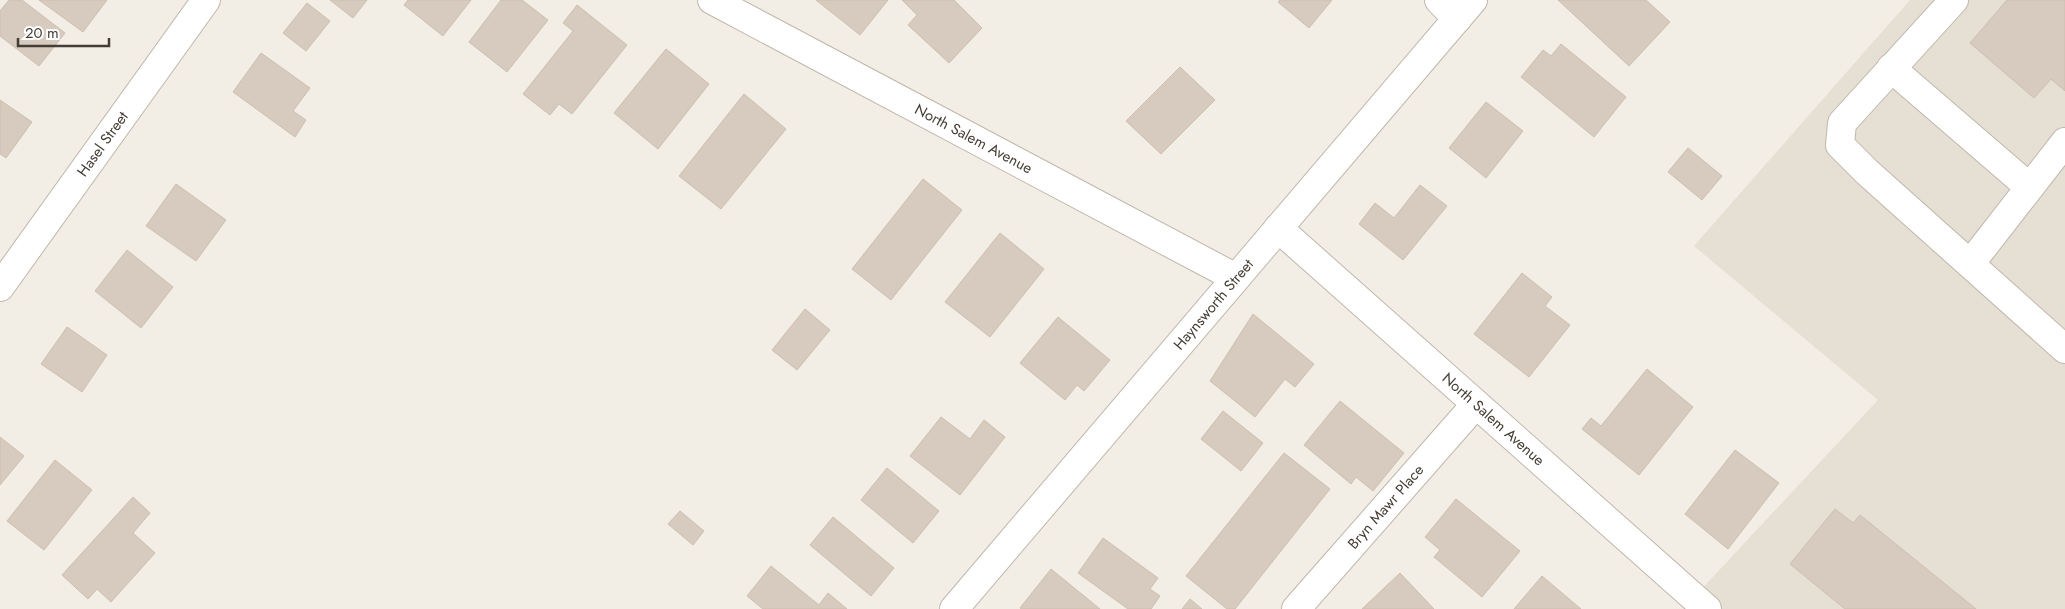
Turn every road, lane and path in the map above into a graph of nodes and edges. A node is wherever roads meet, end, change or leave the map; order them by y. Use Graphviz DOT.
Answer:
graph roads {
  1 [pos="206,0"];
  2 [pos="712,0"];
  3 [pos="1954,0"];
  4 [pos="1456,6"];
  5 [pos="1891,68"];
  6 [pos="2065,142"];
  7 [pos="2029,187"];
  8 [pos="1278,228"];
  9 [pos="1970,264"];
  10 [pos="1236,278"];
  11 [pos="0,287"];
  12 [pos="2065,348"];
  13 [pos="1476,404"];
  14 [pos="954,609"];
  15 [pos="1296,609"];
  16 [pos="1707,609"];
  1 -- 11 [label="street, Hasel Street"];
  2 -- 10 [label="street, North Salem Avenue"];
  3 -- 5 [label="street"];
  4 -- 8 [label="street, Haynsworth Street"];
  5 -- 7 [label="street"];
  5 -- 9 [label="street"];
  6 -- 7 [label="street"];
  7 -- 9 [label="street"];
  8 -- 10 [label="street, Haynsworth Street"];
  8 -- 13 [label="street, North Salem Avenue"];
  9 -- 12 [label="street"];
  10 -- 14 [label="street, Haynsworth Street"];
  13 -- 15 [label="street, Bryn Mawr Place"];
  13 -- 16 [label="street, North Salem Avenue"];
}
